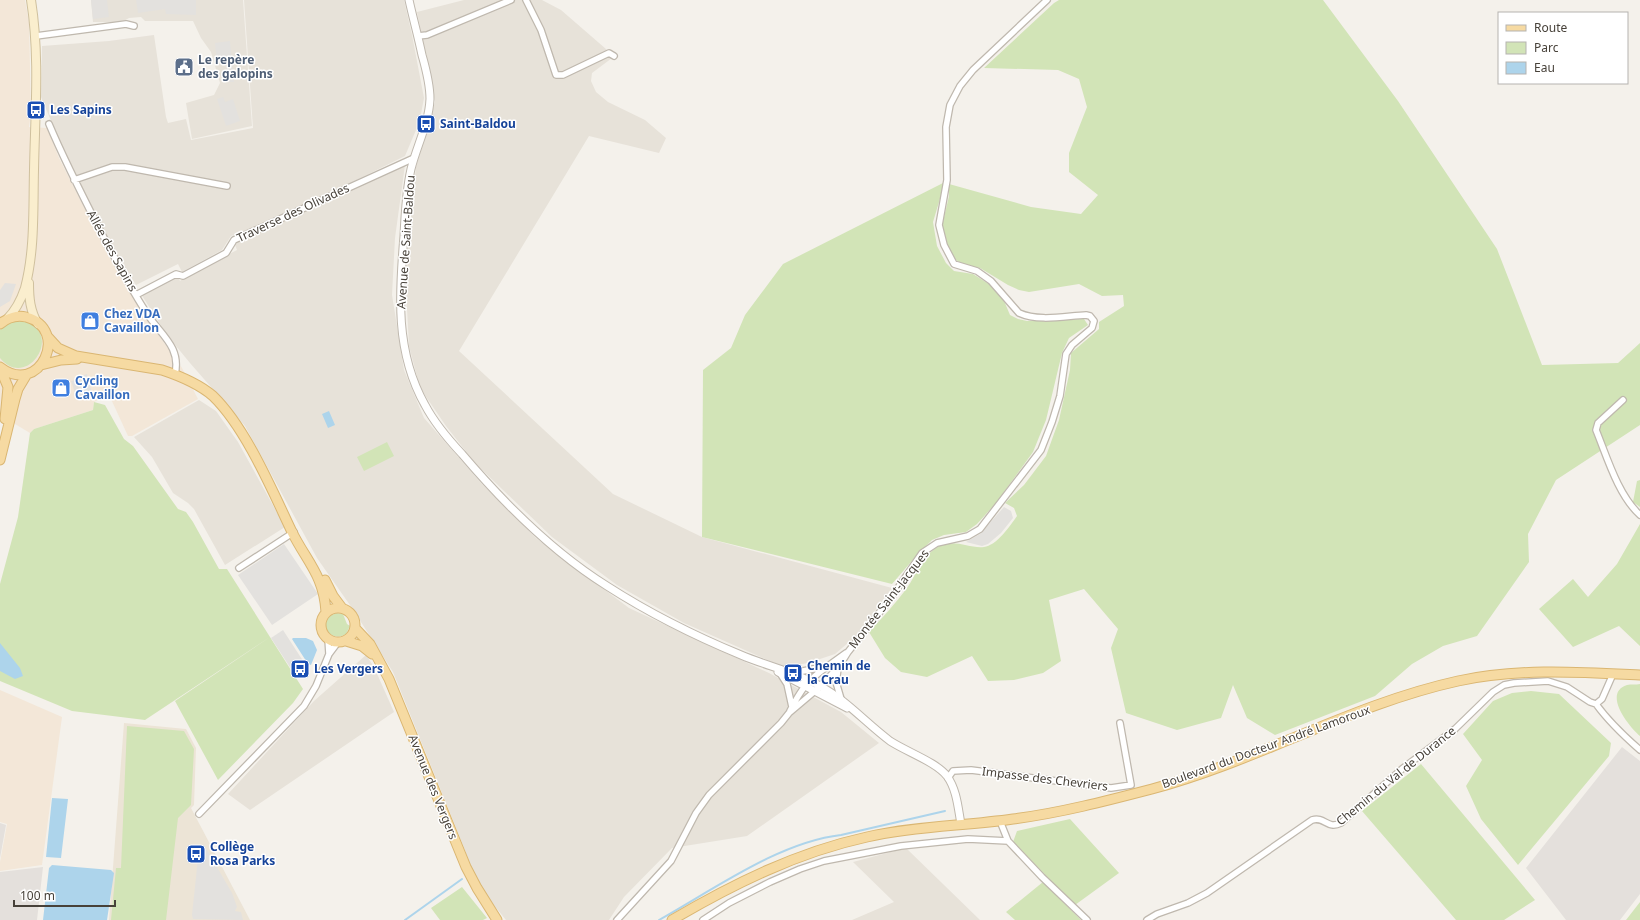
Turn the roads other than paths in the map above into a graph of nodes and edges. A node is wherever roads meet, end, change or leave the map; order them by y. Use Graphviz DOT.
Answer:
graph roads {
  1 [pos="31,0"];
  2 [pos="409,0"];
  3 [pos="511,0"];
  4 [pos="526,0"];
  5 [pos="1047,0"];
  6 [pos="134,26"];
  7 [pos="36,36"];
  8 [pos="418,36"];
  9 [pos="614,56"];
  10 [pos="50,124"];
  11 [pos="414,158"];
  12 [pos="74,180"];
  13 [pos="227,186"];
  14 [pos="30,262"];
  15 [pos="136,295"];
  16 [pos="3,321"];
  17 [pos="38,324"];
  18 [pos="47,336"];
  19 [pos="90,359"];
  20 [pos="41,365"];
  21 [pos="0,368"];
  22 [pos="27,374"];
  23 [pos="175,374"];
  24 [pos="1623,400"];
  25 [pos="0,457"];
  26 [pos="0,460"];
  27 [pos="1640,515"];
  28 [pos="294,532"];
  29 [pos="239,568"];
  30 [pos="342,608"];
  31 [pos="326,612"];
  32 [pos="355,628"];
  33 [pos="328,639"];
  34 [pos="342,641"];
  35 [pos="848,652"];
  36 [pos="329,654"];
  37 [pos="382,666"];
  38 [pos="770,666"];
  39 [pos="828,666"];
  40 [pos="838,668"];
  41 [pos="779,673"];
  42 [pos="793,673"];
  43 [pos="1613,674"];
  44 [pos="1640,675"];
  45 [pos="807,683"];
  46 [pos="818,688"];
  47 [pos="841,699"];
  48 [pos="1596,704"];
  49 [pos="791,710"];
  50 [pos="854,711"];
  51 [pos="1120,723"];
  52 [pos="1640,750"];
  53 [pos="948,778"];
  54 [pos="199,814"];
  55 [pos="1000,821"];
  56 [pos="961,824"];
  57 [pos="1008,841"];
  58 [pos="708,901"];
  59 [pos="488,905"];
  60 [pos="497,920"];
  61 [pos="500,920"];
  62 [pos="616,920"];
  63 [pos="672,920"];
  64 [pos="680,920"];
  65 [pos="702,920"];
  66 [pos="1087,920"];
  67 [pos="1147,920"];
  1 -- 7 [label="main road"];
  2 -- 8 [label="street, Avenue de Saint-Baldou"];
  3 -- 8 [label="street"];
  4 -- 9 [label="street"];
  5 -- 35 [label="street, Montée Saint-Jacques"];
  6 -- 7 [label="street"];
  7 -- 14 [label="main road"];
  8 -- 11 [label="street, Avenue de Saint-Baldou"];
  10 -- 12 [label="street, Allée des Sapins"];
  11 -- 15 [label="street, Traverse des Olivades"];
  11 -- 38 [label="street, Avenue de Saint-Baldou"];
  12 -- 13 [label="street"];
  12 -- 15 [label="street, Allée des Sapins"];
  14 -- 16 [label="main road"];
  14 -- 17 [label="main road"];
  15 -- 23 [label="street, Allée des Sapins"];
  16 -- 17 [label="main road"];
  17 -- 18 [label="main road"];
  18 -- 19 [label="main road"];
  18 -- 20 [label="main road"];
  19 -- 20 [label="main road"];
  19 -- 23 [label="main road"];
  20 -- 22 [label="main road"];
  21 -- 22 [label="main road"];
  21 -- 25 [label="main road"];
  22 -- 26 [label="main road"];
  23 -- 28 [label="main road"];
  24 -- 27 [label="street"];
  28 -- 29 [label="street"];
  28 -- 30 [label="main road"];
  28 -- 31 [label="main road"];
  30 -- 31 [label="main road"];
  30 -- 32 [label="main road"];
  31 -- 33 [label="main road"];
  32 -- 34 [label="main road"];
  32 -- 37 [label="main road, Avenue des Vergers"];
  33 -- 34 [label="main road"];
  33 -- 36 [label="street"];
  34 -- 36 [label="street"];
  34 -- 37 [label="main road, Avenue des Vergers"];
  35 -- 39 [label="street"];
  35 -- 40 [label="street"];
  36 -- 54 [label="street"];
  37 -- 59 [label="main road, Avenue des Vergers"];
  38 -- 41 [label="street, Avenue de Saint-Baldou"];
  38 -- 42 [label="street, Avenue de Saint-Baldou"];
  39 -- 42 [label="street"];
  39 -- 45 [label="street"];
  40 -- 46 [label="street"];
  40 -- 47 [label="street"];
  41 -- 45 [label="street, Avenue de Saint-Baldou"];
  41 -- 49 [label="street"];
  42 -- 45 [label="street, Avenue de Saint-Baldou"];
  43 -- 44 [label="main road, Boulevard du Docteur André Lamoroux"];
  43 -- 48 [label="street"];
  43 -- 55 [label="main road, Boulevard du Docteur André Lamoroux"];
  45 -- 46 [label="street, Avenue de Saint-Baldou"];
  45 -- 49 [label="street"];
  46 -- 47 [label="street, Avenue de Saint-Baldou"];
  46 -- 49 [label="street"];
  46 -- 50 [label="street, Avenue de Saint-Baldou"];
  47 -- 50 [label="street, Avenue de Saint-Baldou"];
  48 -- 52 [label="street"];
  48 -- 67 [label="street, Chemin du Val de Durance"];
  49 -- 62 [label="street"];
  50 -- 53 [label="street, Avenue de Saint-Baldou"];
  51 -- 53 [label="street, Impasse des Chevriers"];
  53 -- 56 [label="street, Avenue de Saint-Baldou"];
  55 -- 56 [label="main road, Boulevard du Docteur André Lamoroux"];
  55 -- 57 [label="street"];
  56 -- 58 [label="main road, Boulevard du Docteur André Lamoroux"];
  57 -- 65 [label="street"];
  57 -- 66 [label="street"];
  58 -- 63 [label="main road, Boulevard du Docteur André Lamoroux"];
  58 -- 64 [label="main road, Boulevard du Docteur André Lamoroux"];
  59 -- 60 [label="main road"];
  59 -- 61 [label="main road"];
}
